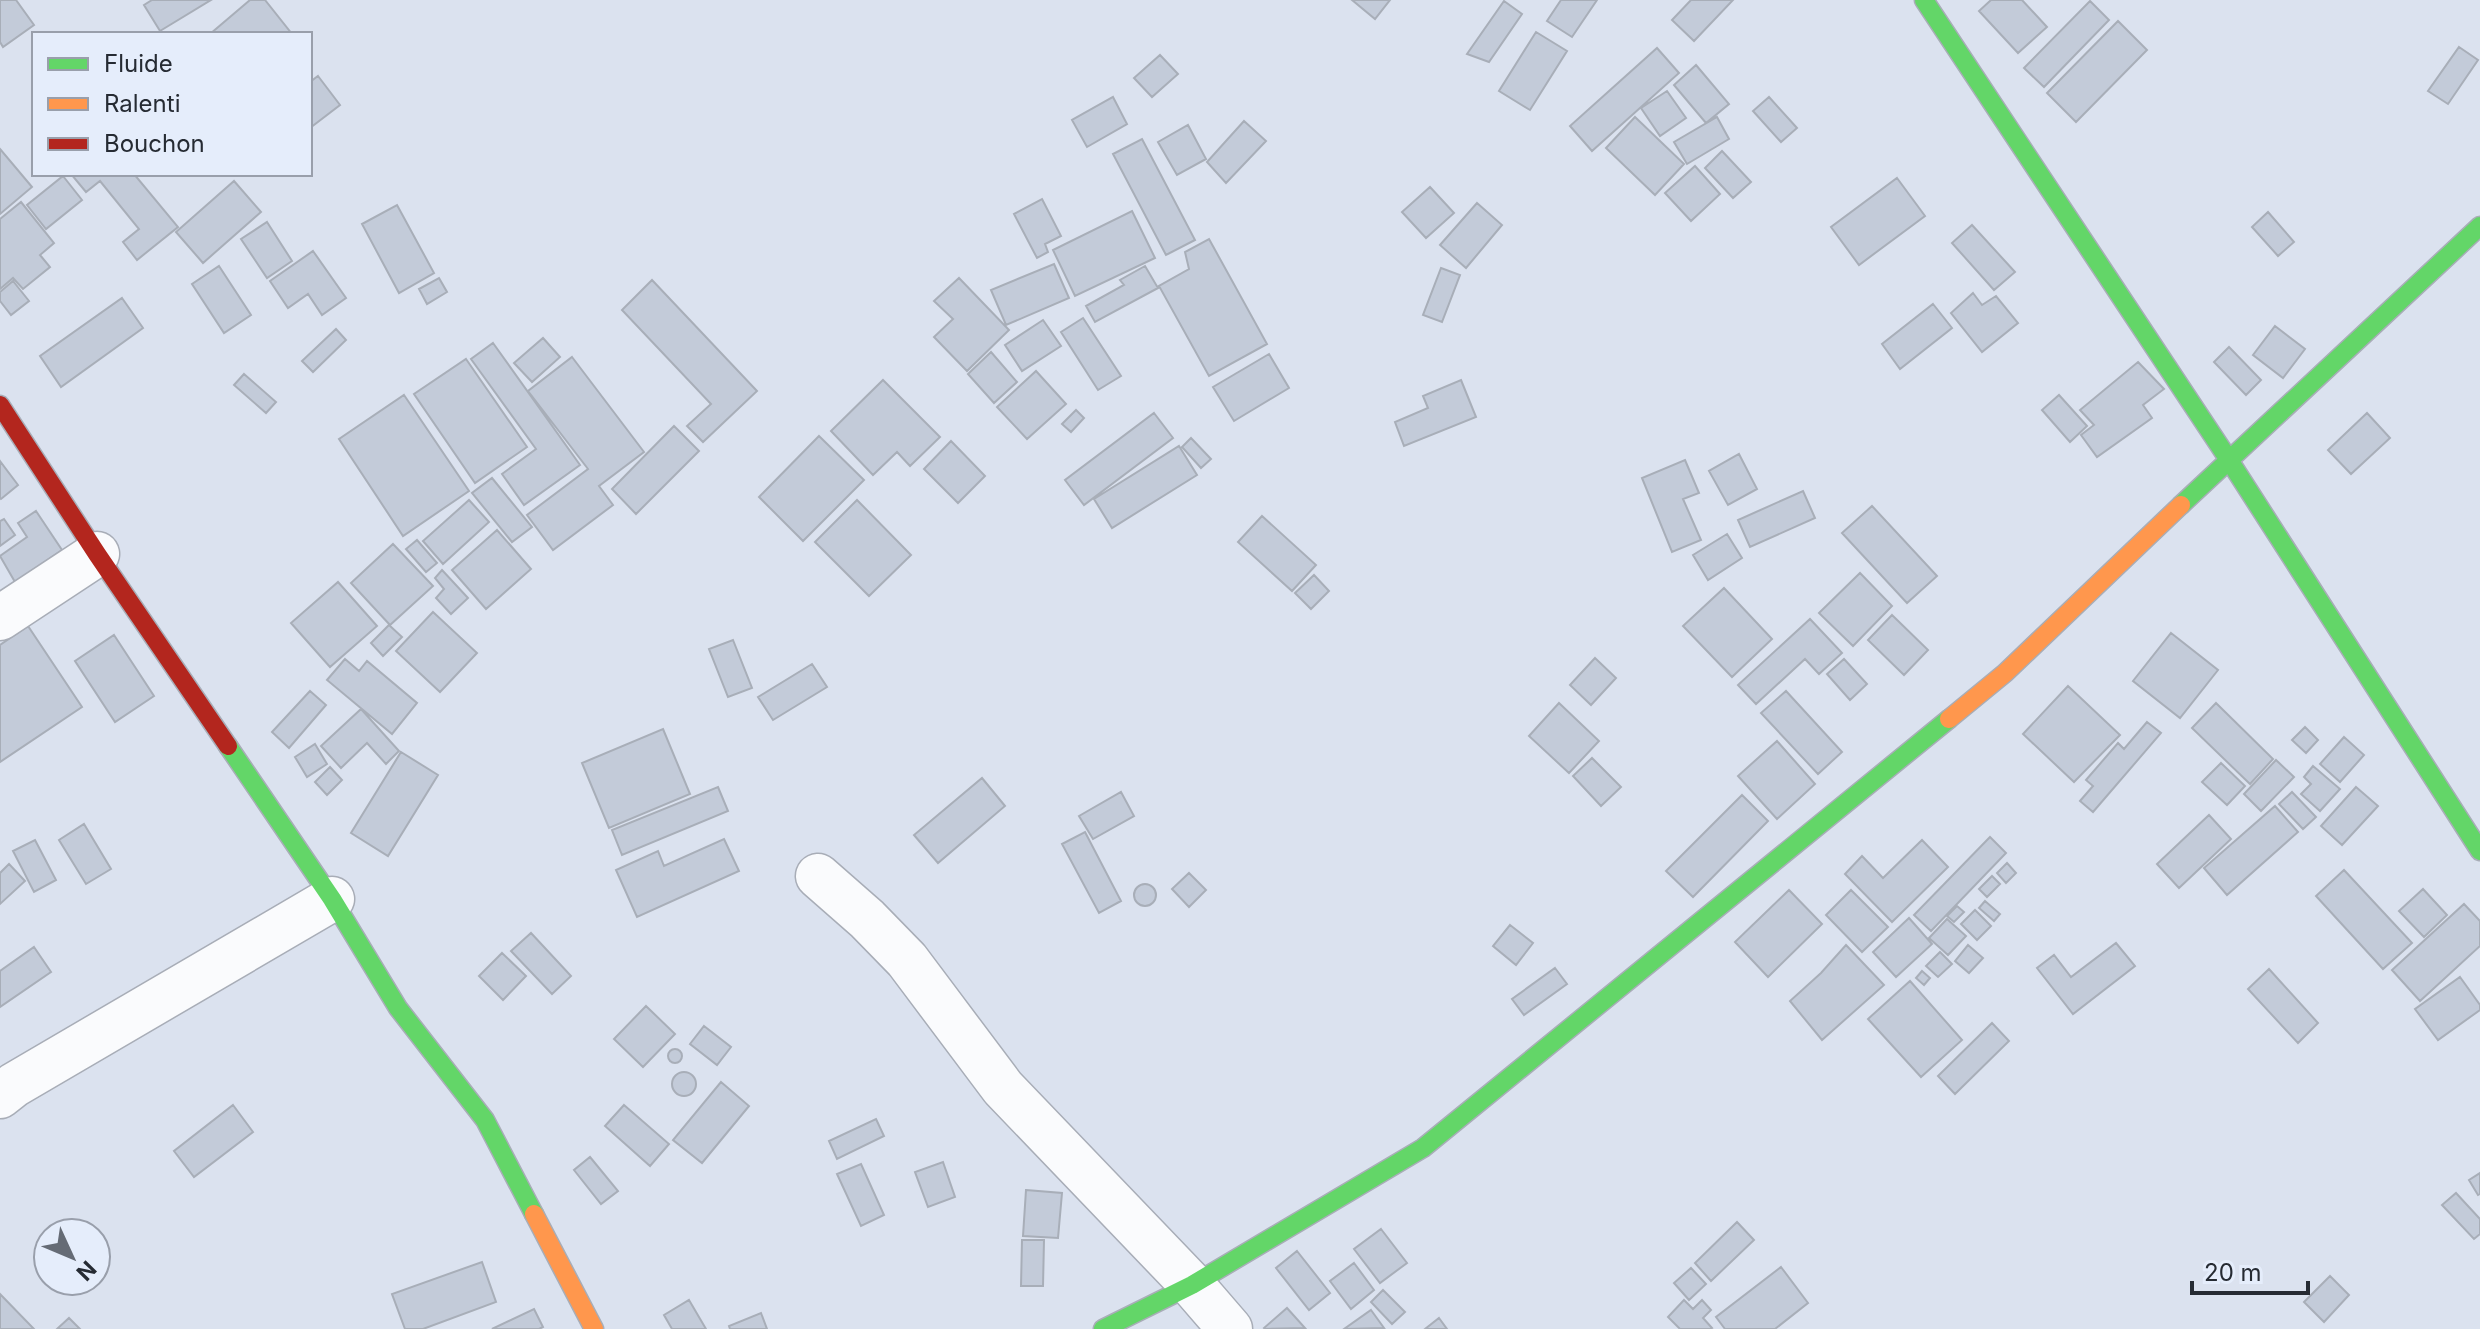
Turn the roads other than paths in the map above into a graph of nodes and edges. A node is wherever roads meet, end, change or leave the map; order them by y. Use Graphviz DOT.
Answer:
graph roads {
  1 [pos="1924,0"];
  2 [pos="2480,226"];
  3 [pos="0,405"];
  4 [pos="2229,460"];
  5 [pos="97,554"];
  6 [pos="0,618"];
  7 [pos="2480,851"];
  8 [pos="818,876"];
  9 [pos="332,899"];
  10 [pos="0,1096"];
  11 [pos="1192,1285"];
  12 [pos="594,1329"];
  13 [pos="1103,1329"];
  14 [pos="1230,1329"];
  1 -- 4 [label="street"];
  2 -- 4 [label="street"];
  3 -- 5 [label="street"];
  4 -- 7 [label="street"];
  4 -- 11 [label="street"];
  5 -- 6 [label="street"];
  5 -- 9 [label="street"];
  8 -- 11 [label="street"];
  9 -- 10 [label="street"];
  9 -- 12 [label="street"];
  11 -- 13 [label="street"];
  11 -- 14 [label="street"];
}
